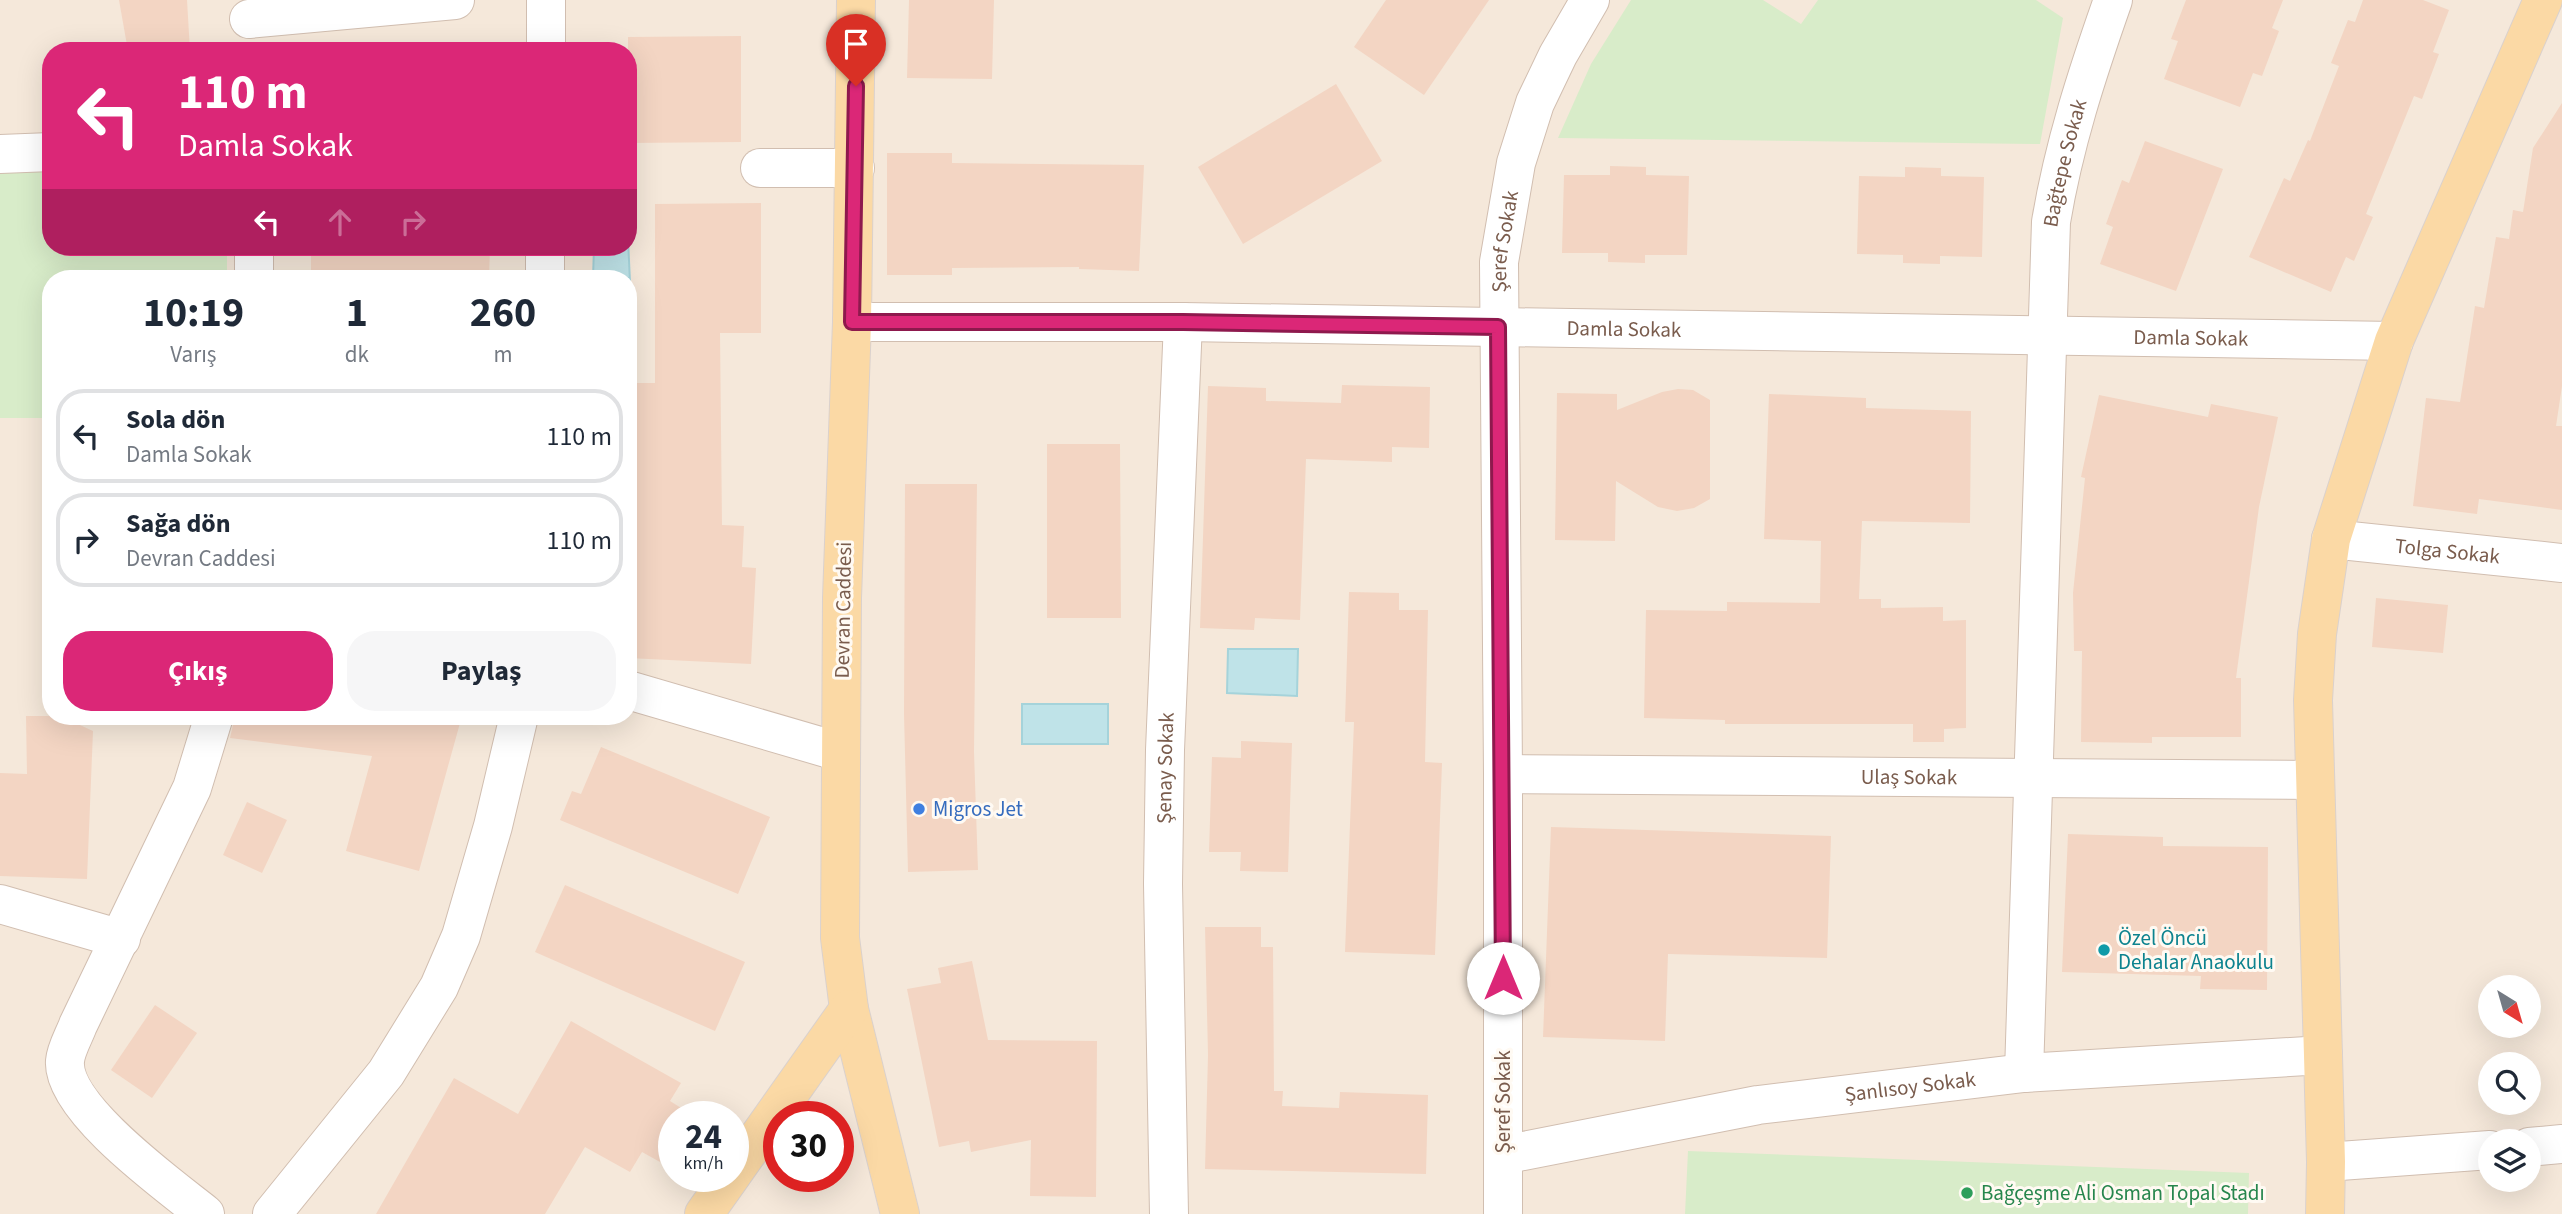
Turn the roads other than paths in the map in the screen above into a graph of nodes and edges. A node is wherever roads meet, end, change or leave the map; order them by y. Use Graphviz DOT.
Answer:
graph roads {
  1 [pos="455,0"];
  2 [pos="546,0"];
  3 [pos="856,0"];
  4 [pos="1590,0"];
  5 [pos="2113,0"];
  6 [pos="2543,0"];
  7 [pos="249,23"];
  8 [pos="546,42"];
  9 [pos="42,153"];
  10 [pos="0,155"];
  11 [pos="760,168"];
  12 [pos="855,168"];
  13 [pos="852,322"];
  14 [pos="1183,322"];
  15 [pos="1498,327"];
  16 [pos="2047,334"];
  17 [pos="2394,341"];
  18 [pos="2332,540"];
  19 [pos="2562,563"];
  20 [pos="637,693"];
  21 [pos="211,725"];
  22 [pos="517,725"];
  23 [pos="840,752"];
  24 [pos="1503,774"];
  25 [pos="2032,776"];
  26 [pos="2315,780"];
  27 [pos="0,904"];
  28 [pos="121,939"];
  29 [pos="849,1009"];
  30 [pos="2323,1055"];
  31 [pos="2024,1073"];
  32 [pos="2562,1144"];
  33 [pos="2541,1146"];
  34 [pos="749,1151"];
  35 [pos="2478,1151"];
  36 [pos="1503,1155"];
  37 [pos="2326,1162"];
  38 [pos="720,1192"];
  39 [pos="205,1214"];
  40 [pos="272,1214"];
  41 [pos="704,1214"];
  42 [pos="900,1214"];
  43 [pos="1169,1214"];
  44 [pos="1503,1214"];
  45 [pos="2325,1214"];
  1 -- 7 [label="street"];
  2 -- 8 [label="street"];
  3 -- 12 [label="main road, Devran Caddesi"];
  4 -- 15 [label="street, Şeref Sokak"];
  5 -- 16 [label="street, Bağtepe Sokak"];
  6 -- 17 [label="main road"];
  9 -- 10 [label="street"];
  11 -- 12 [label="street"];
  12 -- 13 [label="main road, Devran Caddesi"];
  13 -- 14 [label="street, Damla Sokak"];
  13 -- 23 [label="main road, Devran Caddesi"];
  14 -- 15 [label="street, Damla Sokak"];
  14 -- 43 [label="street, Şenay Sokak"];
  15 -- 16 [label="street, Damla Sokak"];
  15 -- 24 [label="street, Şeref Sokak"];
  16 -- 17 [label="street, Damla Sokak"];
  16 -- 25 [label="street, Bağtepe Sokak"];
  17 -- 18 [label="main road"];
  18 -- 19 [label="street, Tolga Sokak"];
  18 -- 26 [label="main road"];
  20 -- 23 [label="street"];
  21 -- 28 [label="street"];
  22 -- 40 [label="street"];
  23 -- 29 [label="main road, Devran Caddesi"];
  24 -- 25 [label="street, Ulaş Sokak"];
  24 -- 36 [label="street, Şeref Sokak"];
  25 -- 26 [label="street, Ulaş Sokak"];
  25 -- 31 [label="street, Bağtepe Sokak"];
  26 -- 30 [label="main road"];
  27 -- 28 [label="street"];
  28 -- 39 [label="street"];
  29 -- 34 [label="main road"];
  29 -- 42 [label="main road, Devran Caddesi"];
  30 -- 31 [label="street, Şanlısoy Sokak"];
  30 -- 37 [label="main road"];
  31 -- 36 [label="street, Şanlısoy Sokak"];
  32 -- 33 [label="street"];
  35 -- 37 [label="street"];
  36 -- 44 [label="street, Şeref Sokak"];
  37 -- 45 [label="main road"];
  38 -- 41 [label="main road"];
}
